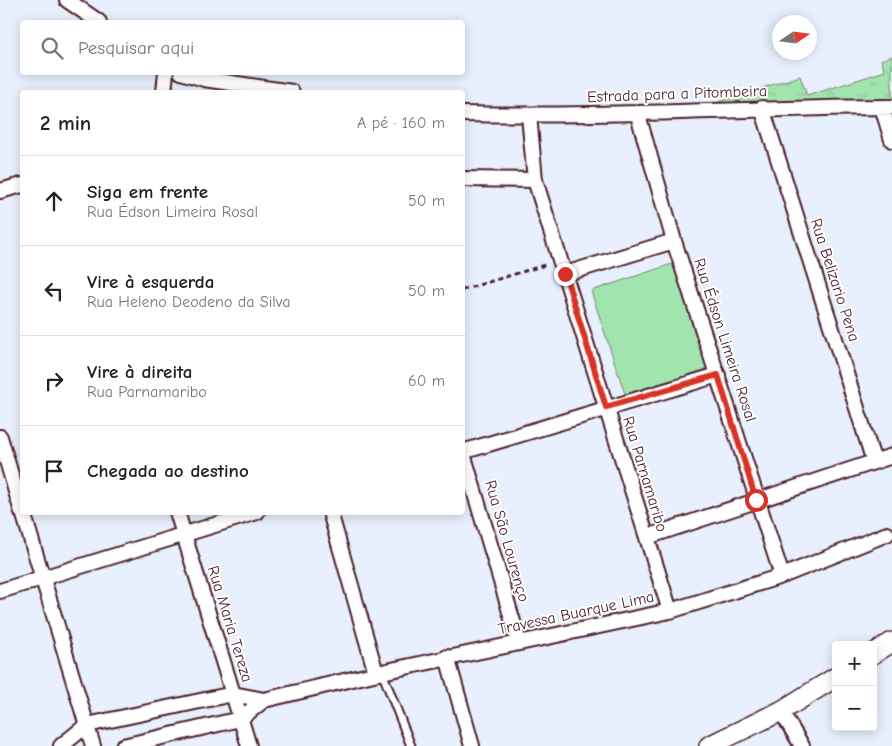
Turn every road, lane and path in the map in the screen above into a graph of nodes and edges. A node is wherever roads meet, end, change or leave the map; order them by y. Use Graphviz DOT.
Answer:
graph roads {
  1 [pos="67,0"];
  2 [pos="96,20"];
  3 [pos="166,75"];
  4 [pos="191,75"];
  5 [pos="164,90"];
  6 [pos="278,90"];
  7 [pos="762,108"];
  8 [pos="887,108"];
  9 [pos="465,114"];
  10 [pos="529,115"];
  11 [pos="638,115"];
  12 [pos="892,140"];
  13 [pos="465,179"];
  14 [pos="535,180"];
  15 [pos="20,186"];
  16 [pos="0,191"];
  17 [pos="674,241"];
  18 [pos="560,261"];
  19 [pos="565,274"];
  20 [pos="465,289"];
  21 [pos="718,375"];
  22 [pos="606,407"];
  23 [pos="0,437"];
  24 [pos="465,450"];
  25 [pos="892,456"];
  26 [pos="465,458"];
  27 [pos="874,462"];
  28 [pos="756,500"];
  29 [pos="20,502"];
  30 [pos="24,515"];
  31 [pos="178,515"];
  32 [pos="247,515"];
  33 [pos="331,515"];
  34 [pos="887,534"];
  35 [pos="184,535"];
  36 [pos="647,537"];
  37 [pos="782,576"];
  38 [pos="43,579"];
  39 [pos="0,591"];
  40 [pos="670,611"];
  41 [pos="519,642"];
  42 [pos="892,642"];
  43 [pos="877,651"];
  44 [pos="447,657"];
  45 [pos="379,672"];
  46 [pos="832,679"];
  47 [pos="233,694"];
  48 [pos="264,700"];
  49 [pos="781,711"];
  50 [pos="240,719"];
  51 [pos="87,725"];
  52 [pos="61,746"];
  53 [pos="93,746"];
  54 [pos="123,746"];
  55 [pos="249,746"];
  56 [pos="410,746"];
  57 [pos="472,746"];
  58 [pos="709,746"];
  59 [pos="802,746"];
  1 -- 2 [label="street"];
  3 -- 5 [label="street"];
  4 -- 6 [label="street"];
  7 -- 8 [label="street, Estrada para a Pitombeira"];
  7 -- 11 [label="street, Estrada para a Pitombeira"];
  7 -- 27 [label="street, Rua Belizario Pena"];
  8 -- 12 [label="street"];
  9 -- 10 [label="street, Estrada para a Pitombeira"];
  10 -- 11 [label="street, Estrada para a Pitombeira"];
  10 -- 14 [label="street, Rua Parnamaribo"];
  11 -- 17 [label="street, Rua Édson Limeira Rosal"];
  13 -- 14 [label="street"];
  14 -- 18 [label="street, Rua Parnamaribo"];
  15 -- 16 [label="street"];
  17 -- 19 [label="street"];
  17 -- 21 [label="street, Rua Édson Limeira Rosal"];
  18 -- 19 [label="street, Rua Parnamaribo"];
  18 -- 20 [label="path"];
  19 -- 22 [label="street, Rua Parnamaribo"];
  21 -- 22 [label="street"];
  21 -- 28 [label="street, Rua Édson Limeira Rosal"];
  22 -- 24 [label="street"];
  22 -- 36 [label="street, Rua Parnamaribo"];
  23 -- 29 [label="street"];
  25 -- 27 [label="street"];
  26 -- 41 [label="street, Rua São Lourenço"];
  27 -- 28 [label="street"];
  28 -- 36 [label="street"];
  28 -- 37 [label="street, Rua Édson Limeira Rosal"];
  30 -- 38 [label="street"];
  31 -- 35 [label="street, Rua Maria Tereza"];
  32 -- 35 [label="street"];
  33 -- 45 [label="street"];
  34 -- 37 [label="street, Travessa Buarque Lima"];
  35 -- 38 [label="street"];
  35 -- 47 [label="street, Rua Maria Tereza"];
  36 -- 40 [label="street, Rua Parnamaribo"];
  37 -- 40 [label="street, Travessa Buarque Lima"];
  38 -- 39 [label="street"];
  38 -- 51 [label="street"];
  40 -- 41 [label="street, Travessa Buarque Lima"];
  41 -- 44 [label="street, Travessa Buarque Lima"];
  42 -- 43 [label="street"];
  44 -- 45 [label="street, Travessa Buarque Lima"];
  44 -- 57 [label="street"];
  45 -- 48 [label="street, Travessa Buarque Lima"];
  45 -- 56 [label="lane"];
  46 -- 49 [label="street"];
  47 -- 48 [label="street"];
  47 -- 50 [label="street, Rua Maria Tereza"];
  47 -- 51 [label="street"];
  48 -- 50 [label="street"];
  49 -- 58 [label="street"];
  49 -- 59 [label="street"];
  50 -- 54 [label="street"];
  50 -- 55 [label="street, Rua Maria Tereza"];
  51 -- 52 [label="street"];
  51 -- 53 [label="street"];
}
